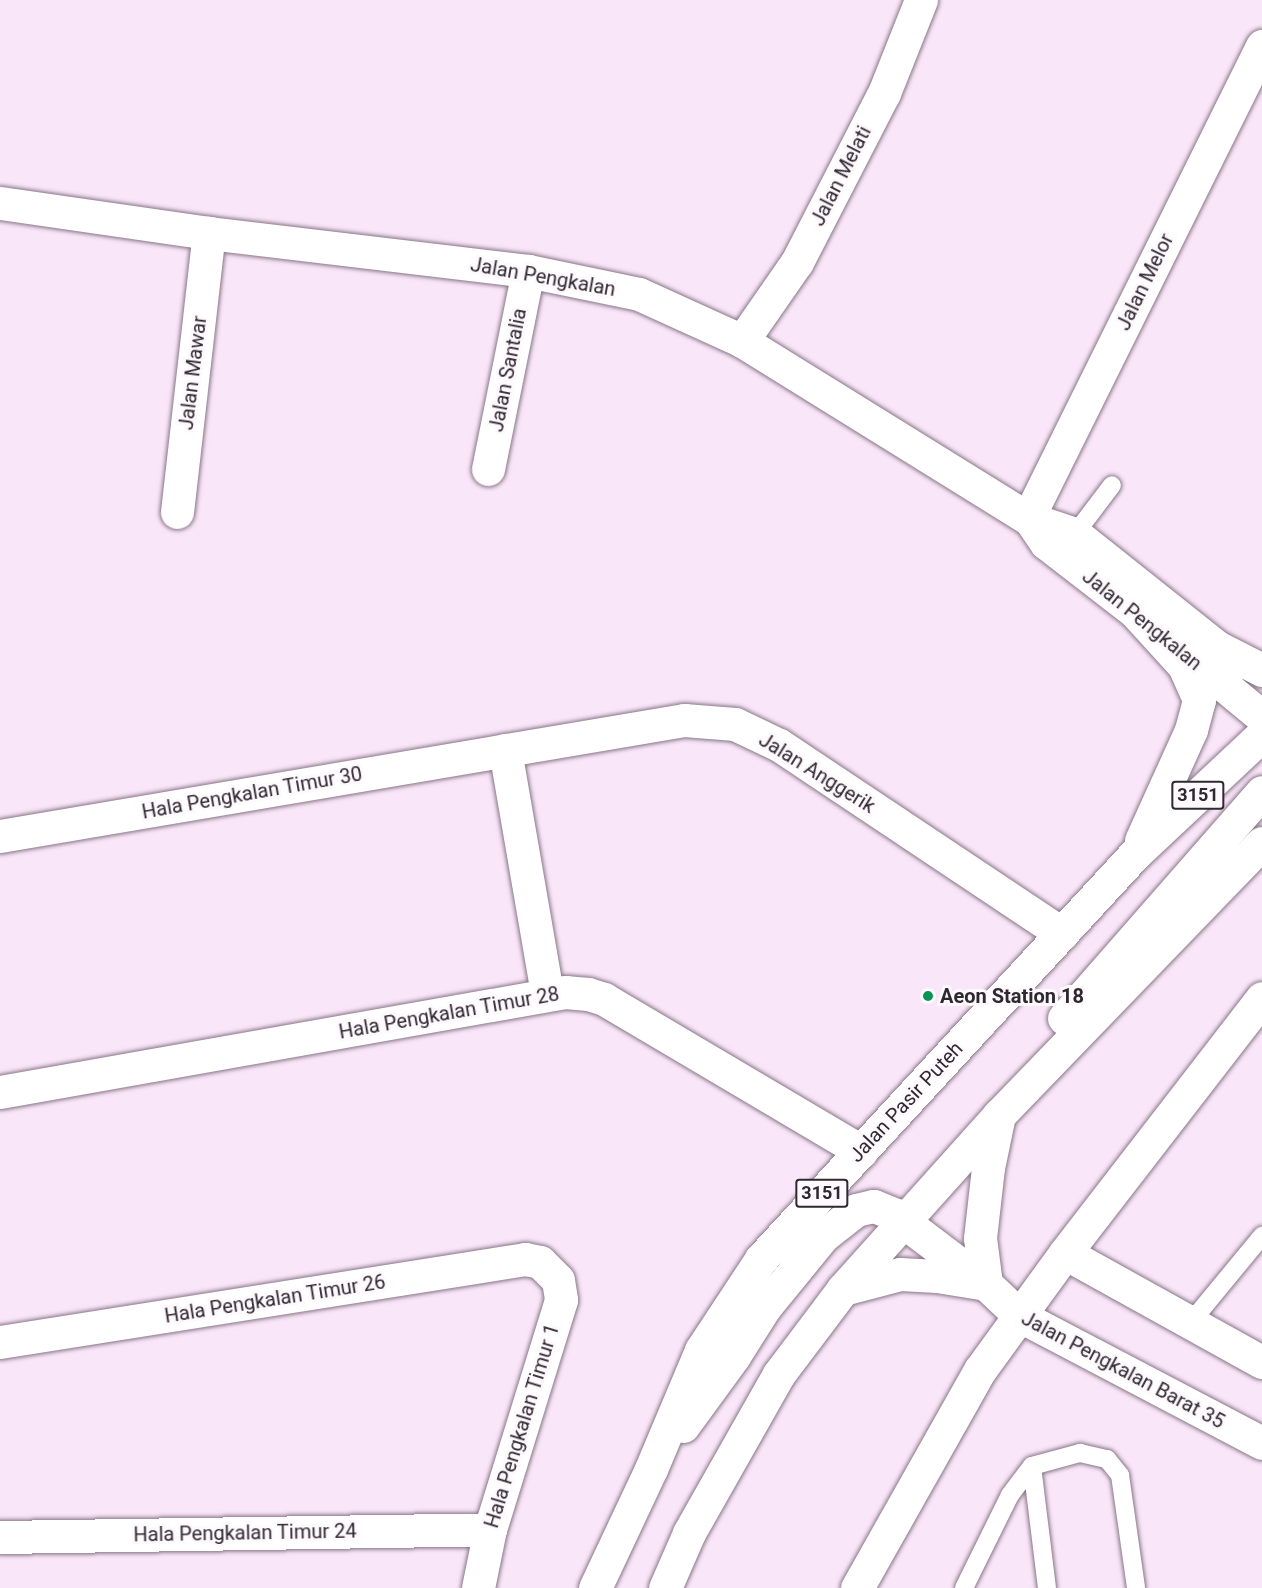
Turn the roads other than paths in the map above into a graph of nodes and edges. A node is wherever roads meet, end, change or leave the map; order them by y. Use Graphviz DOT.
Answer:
graph roads {
  1 [pos="921,0"];
  2 [pos="1262,46"];
  3 [pos="0,203"];
  4 [pos="209,233"];
  5 [pos="528,271"];
  6 [pos="742,341"];
  7 [pos="488,469"];
  8 [pos="1112,485"];
  9 [pos="177,512"];
  10 [pos="1028,518"];
  11 [pos="1075,534"];
  12 [pos="1134,611"];
  13 [pos="1213,645"];
  14 [pos="1262,670"];
  15 [pos="1262,682"];
  16 [pos="1262,717"];
  17 [pos="1262,735"];
  18 [pos="505,750"];
  19 [pos="1262,792"];
  20 [pos="0,836"];
  21 [pos="1262,843"];
  22 [pos="1134,855"];
  23 [pos="1062,934"];
  24 [pos="548,994"];
  25 [pos="1262,998"];
  26 [pos="0,1092"];
  27 [pos="999,1115"];
  28 [pos="861,1151"];
  29 [pos="900,1218"];
  30 [pos="1262,1236"];
  31 [pos="1065,1253"];
  32 [pos="548,1268"];
  33 [pos="986,1284"];
  34 [pos="843,1288"];
  35 [pos="1020,1316"];
  36 [pos="1191,1322"];
  37 [pos="0,1342"];
  38 [pos="1262,1362"];
  39 [pos="1262,1443"];
  40 [pos="1032,1466"];
  41 [pos="651,1469"];
  42 [pos="490,1529"];
  43 [pos="0,1537"];
  44 [pos="478,1588"];
  45 [pos="595,1588"];
  46 [pos="665,1588"];
  47 [pos="857,1588"];
  48 [pos="964,1588"];
  49 [pos="1047,1588"];
  50 [pos="1136,1588"];
  1 -- 6 [label="street, Jalan Melati"];
  2 -- 10 [label="street, Jalan Melor"];
  3 -- 4 [label="street, Jalan Pengkalan"];
  4 -- 5 [label="street, Jalan Pengkalan"];
  4 -- 9 [label="street, Jalan Mawar"];
  5 -- 6 [label="street, Jalan Pengkalan"];
  5 -- 7 [label="street, Jalan Santalia"];
  6 -- 10 [label="street, Jalan Pengkalan"];
  8 -- 11 [label="lane"];
  10 -- 11 [label="street, Jalan Pengkalan"];
  10 -- 12 [label="street, Jalan Pengkalan"];
  11 -- 13 [label="street, Jalan Pengkalan"];
  12 -- 16 [label="street, Jalan Pengkalan"];
  12 -- 22 [label="street"];
  13 -- 14 [label="street"];
  13 -- 15 [label="street, Jalan Pengkalan"];
  17 -- 22 [label="street, Jalan Pasir Puteh / 3151"];
  18 -- 20 [label="street, Hala Pengkalan Timur 30"];
  18 -- 23 [label="street, Jalan Anggerik"];
  18 -- 24 [label="street"];
  19 -- 29 [label="street"];
  21 -- 27 [label="street"];
  22 -- 23 [label="street, Jalan Pasir Puteh / 3151"];
  23 -- 28 [label="street, Jalan Pasir Puteh / 3151"];
  24 -- 26 [label="street, Hala Pengkalan Timur 28"];
  24 -- 28 [label="street, Hala Pengkalan Timur 28"];
  25 -- 31 [label="street"];
  27 -- 29 [label="street"];
  27 -- 33 [label="street"];
  28 -- 41 [label="street, Jalan Pasir Puteh / 3151"];
  29 -- 33 [label="street, Jalan Pengkalan Barat 35"];
  29 -- 34 [label="street"];
  29 -- 41 [label="street"];
  30 -- 36 [label="lane"];
  31 -- 35 [label="street"];
  31 -- 36 [label="street"];
  32 -- 37 [label="street, Hala Pengkalan Timur 26"];
  32 -- 42 [label="street, Hala Pengkalan Timur 1"];
  33 -- 34 [label="street"];
  33 -- 35 [label="street, Jalan Pengkalan Barat 35"];
  34 -- 46 [label="street"];
  35 -- 39 [label="street, Jalan Pengkalan Barat 35"];
  35 -- 47 [label="street"];
  36 -- 38 [label="street"];
  40 -- 48 [label="lane"];
  40 -- 49 [label="lane"];
  40 -- 50 [label="lane"];
  41 -- 45 [label="street, Jalan Pasir Puteh / 3151"];
  42 -- 43 [label="street, Hala Pengkalan Timur 24"];
  42 -- 44 [label="street, Hala Pengkalan Timur 1"];
}
